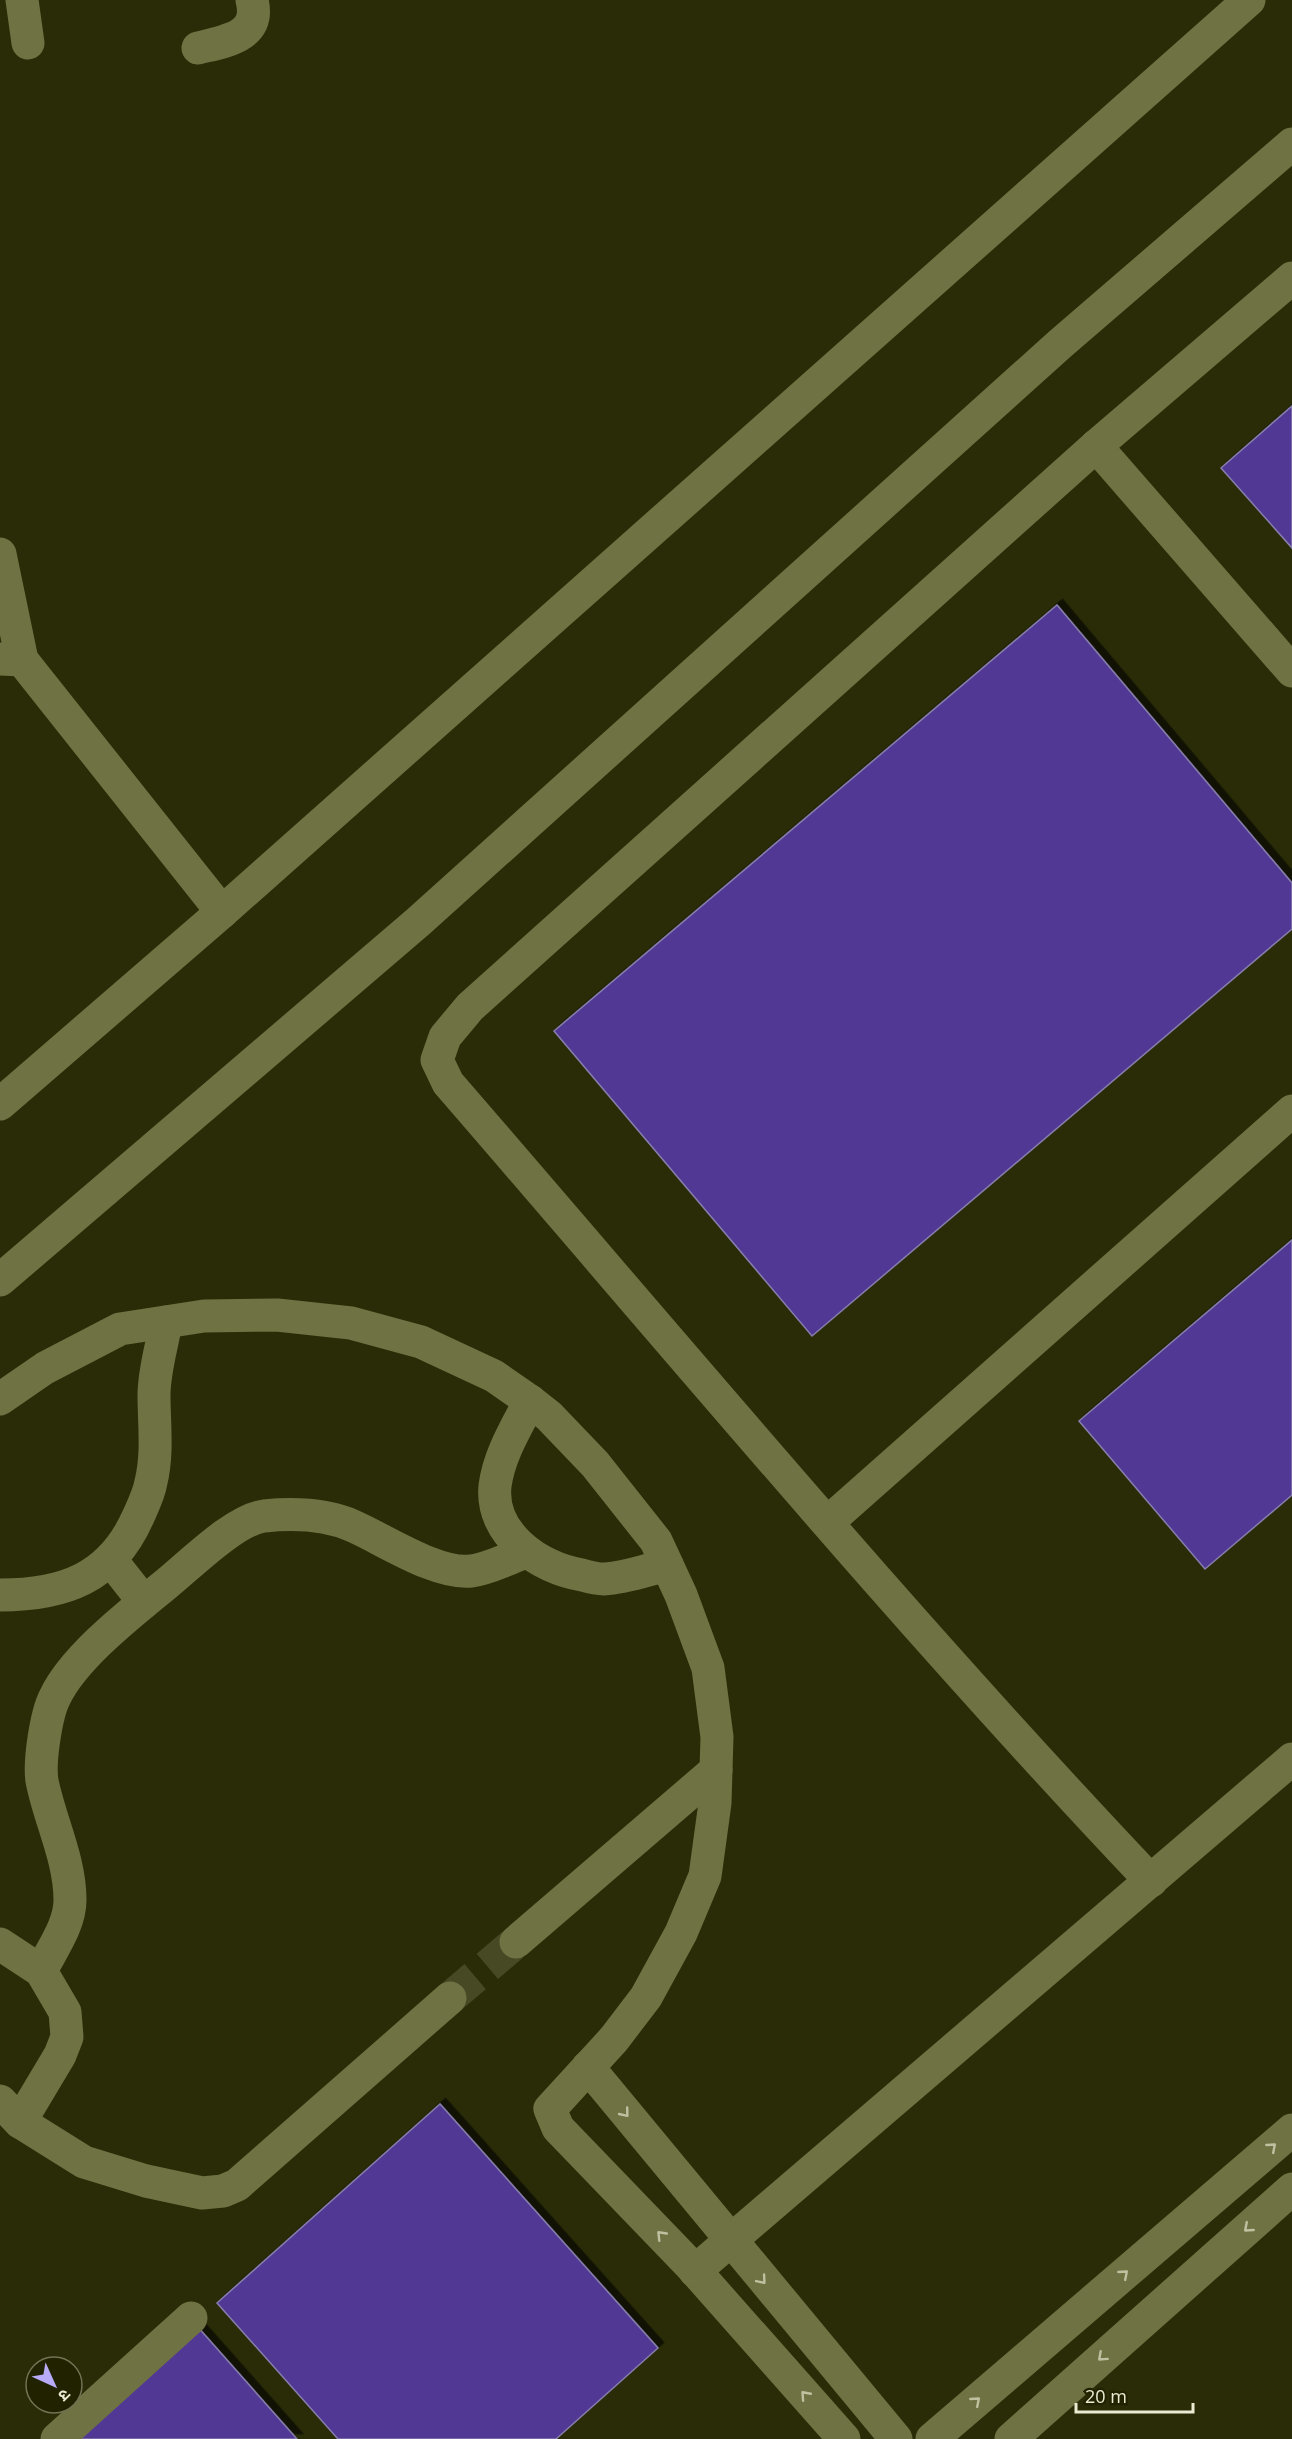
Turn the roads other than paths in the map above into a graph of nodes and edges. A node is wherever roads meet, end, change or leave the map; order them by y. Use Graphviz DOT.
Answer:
graph roads {
  1 [pos="22,0"];
  2 [pos="252,0"];
  3 [pos="1249,0"];
  4 [pos="28,43"];
  5 [pos="198,48"];
  6 [pos="1292,144"];
  7 [pos="1292,278"];
  8 [pos="1096,446"];
  9 [pos="0,554"];
  10 [pos="11,659"];
  11 [pos="1292,671"];
  12 [pos="222,912"];
  13 [pos="0,1104"];
  14 [pos="1292,1111"];
  15 [pos="0,1280"];
  16 [pos="166,1322"];
  17 [pos="0,1399"];
  18 [pos="530,1401"];
  19 [pos="828,1522"];
  20 [pos="526,1552"];
  21 [pos="111,1560"];
  22 [pos="667,1565"];
  23 [pos="0,1595"];
  24 [pos="144,1602"];
  25 [pos="1292,1759"];
  26 [pos="716,1770"];
  27 [pos="1151,1881"];
  28 [pos="516,1942"];
  29 [pos="0,1944"];
  30 [pos="41,1971"];
  31 [pos="450,1998"];
  32 [pos="588,2067"];
  33 [pos="5,2108"];
  34 [pos="1292,2130"];
  35 [pos="1292,2189"];
  36 [pos="730,2241"];
  37 [pos="695,2271"];
  38 [pos="191,2318"];
  39 [pos="57,2439"];
  40 [pos="844,2439"];
  41 [pos="896,2439"];
  42 [pos="932,2439"];
  43 [pos="1011,2439"];
  1 -- 4 [label="street"];
  2 -- 5 [label="street"];
  3 -- 12 [label="street"];
  6 -- 15 [label="street"];
  7 -- 8 [label="street"];
  8 -- 11 [label="street"];
  8 -- 19 [label="street"];
  9 -- 10 [label="street"];
  10 -- 12 [label="street"];
  12 -- 13 [label="street"];
  14 -- 19 [label="street"];
  16 -- 17 [label="street"];
  16 -- 18 [label="street"];
  16 -- 21 [label="street"];
  18 -- 20 [label="street"];
  18 -- 22 [label="street"];
  19 -- 27 [label="street"];
  20 -- 22 [label="street"];
  20 -- 24 [label="street"];
  21 -- 23 [label="street"];
  21 -- 24 [label="street"];
  22 -- 26 [label="street"];
  24 -- 30 [label="street"];
  25 -- 27 [label="street"];
  26 -- 28 [label="street"];
  26 -- 32 [label="street"];
  27 -- 36 [label="street"];
  29 -- 30 [label="street"];
  30 -- 33 [label="street"];
  31 -- 33 [label="street"];
  32 -- 36 [label="street, one-way"];
  37 -- 32 [label="street, one-way"];
  42 -- 34 [label="street, one-way"];
  35 -- 43 [label="street, one-way"];
  36 -- 37 [label="street"];
  36 -- 41 [label="street, one-way"];
  40 -- 37 [label="street, one-way"];
  38 -- 39 [label="street"];
}
